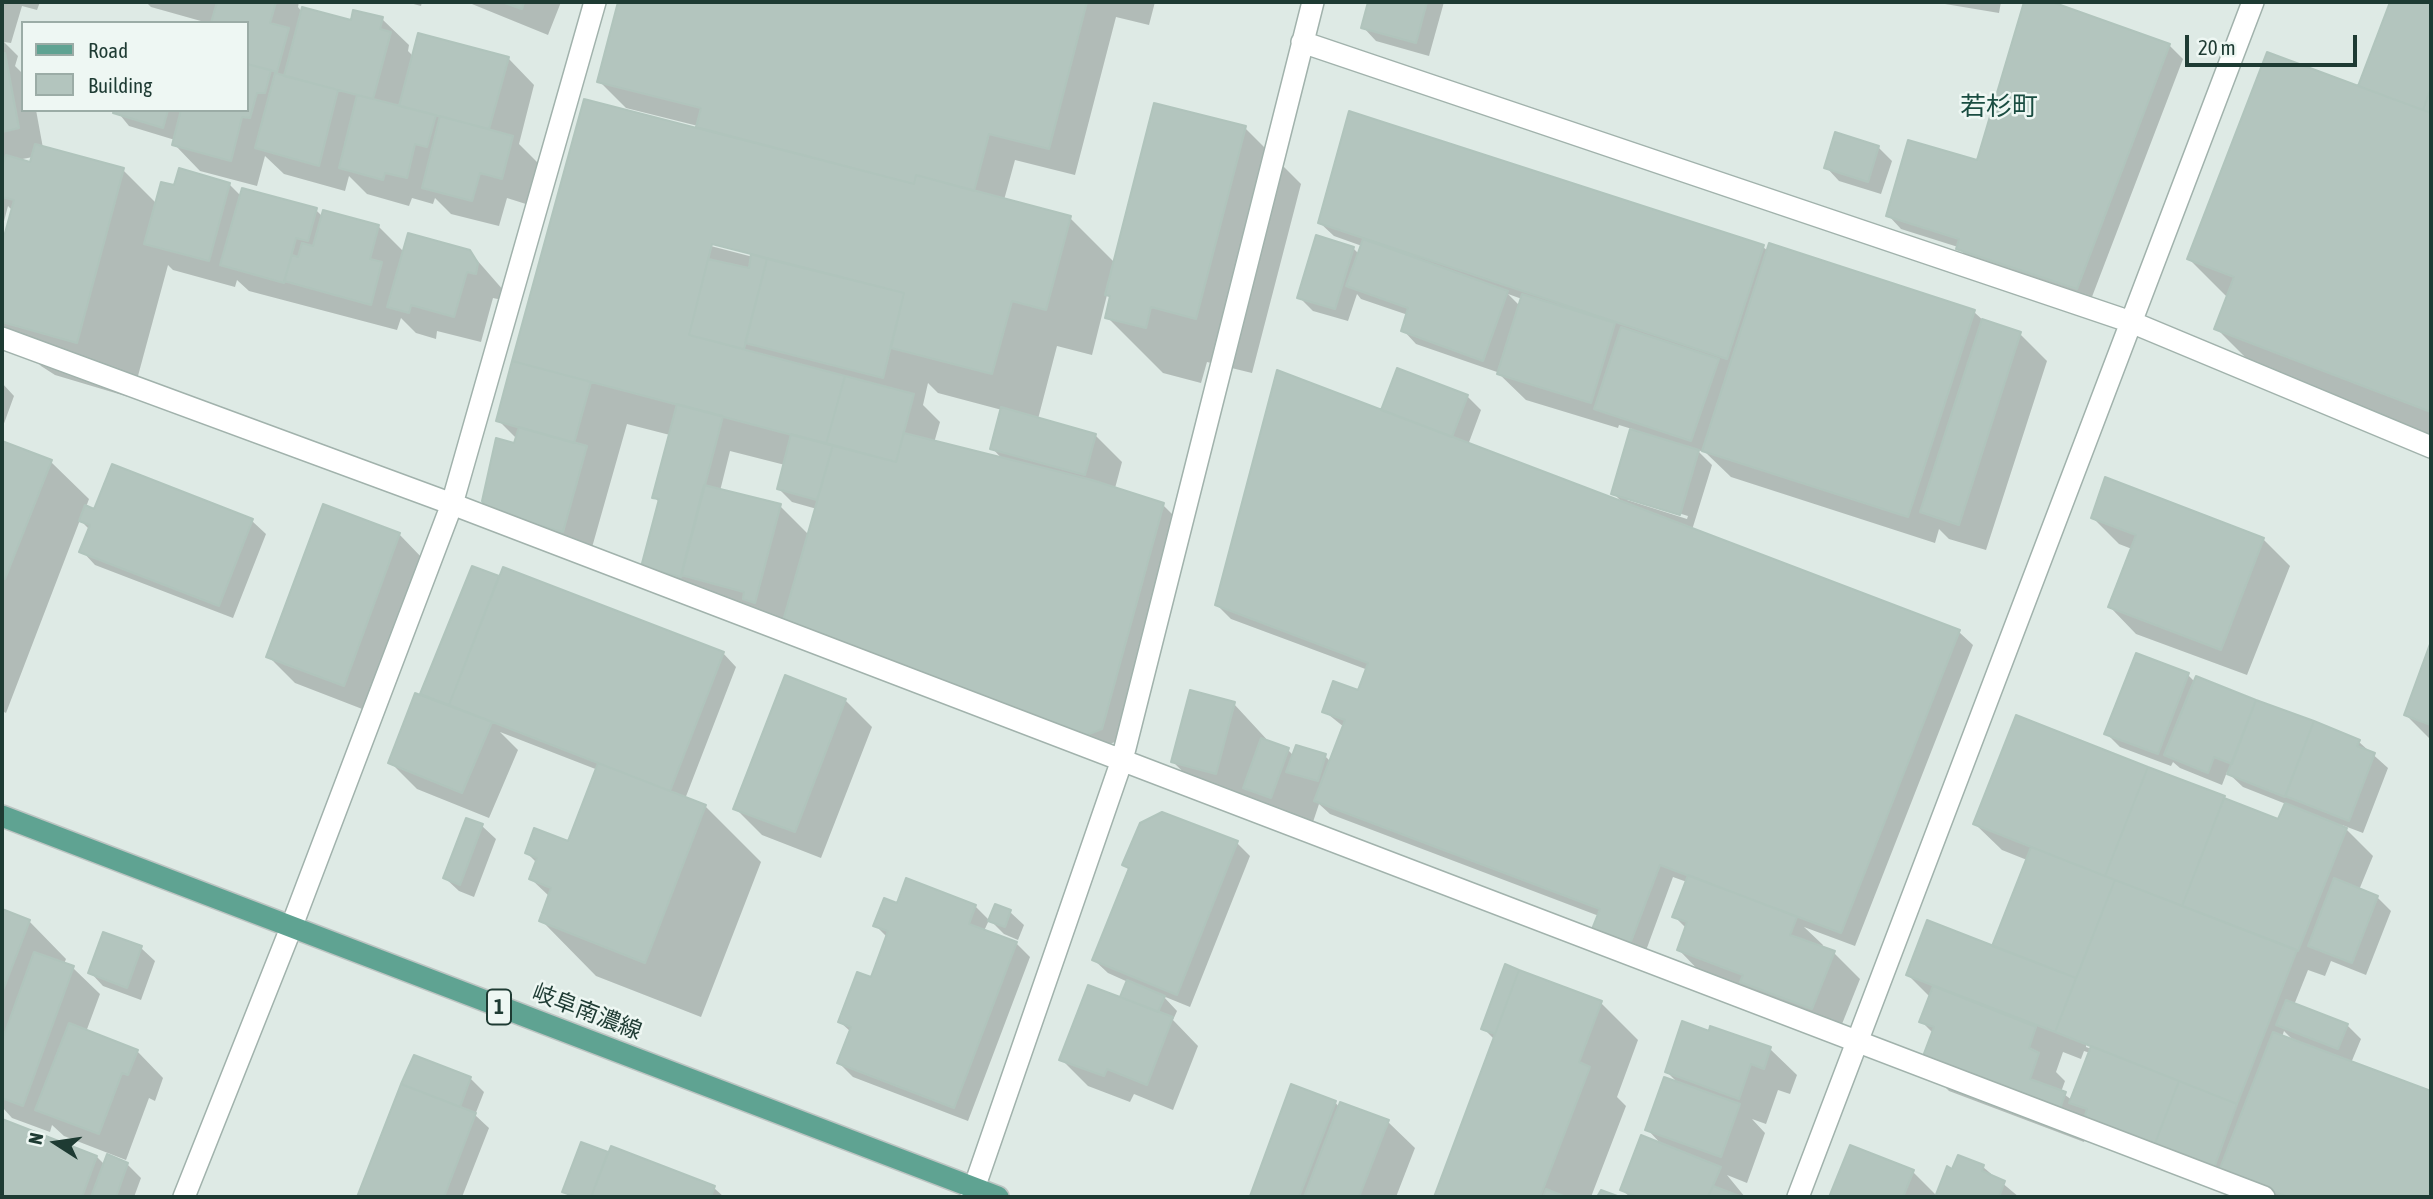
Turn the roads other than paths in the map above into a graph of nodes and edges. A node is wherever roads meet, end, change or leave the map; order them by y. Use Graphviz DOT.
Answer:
graph roads {
  1 [pos="595,2"];
  2 [pos="1313,2"];
  3 [pos="2253,2"];
  4 [pos="1302,41"];
  5 [pos="2132,322"];
  6 [pos="2,338"];
  7 [pos="2431,447"];
  8 [pos="452,504"];
  9 [pos="1122,760"];
  10 [pos="2,816"];
  11 [pos="291,928"];
  12 [pos="1857,1041"];
  13 [pos="973,1193"];
  14 [pos="184,1197"];
  15 [pos="998,1197"];
  16 [pos="1798,1197"];
  17 [pos="2264,1197"];
  1 -- 8 [label="street"];
  2 -- 4 [label="street"];
  3 -- 5 [label="street"];
  4 -- 5 [label="street"];
  4 -- 9 [label="street"];
  5 -- 7 [label="street"];
  5 -- 12 [label="street"];
  6 -- 8 [label="street"];
  8 -- 9 [label="street"];
  8 -- 11 [label="street"];
  9 -- 12 [label="street"];
  9 -- 13 [label="street"];
  10 -- 11 [label="main road, 岐阜南濃線 / 1"];
  11 -- 13 [label="main road, 岐阜南濃線 / 1"];
  11 -- 14 [label="street"];
  12 -- 16 [label="street"];
  12 -- 17 [label="street"];
  13 -- 15 [label="main road, 岐阜南濃線 / 1"];
}
